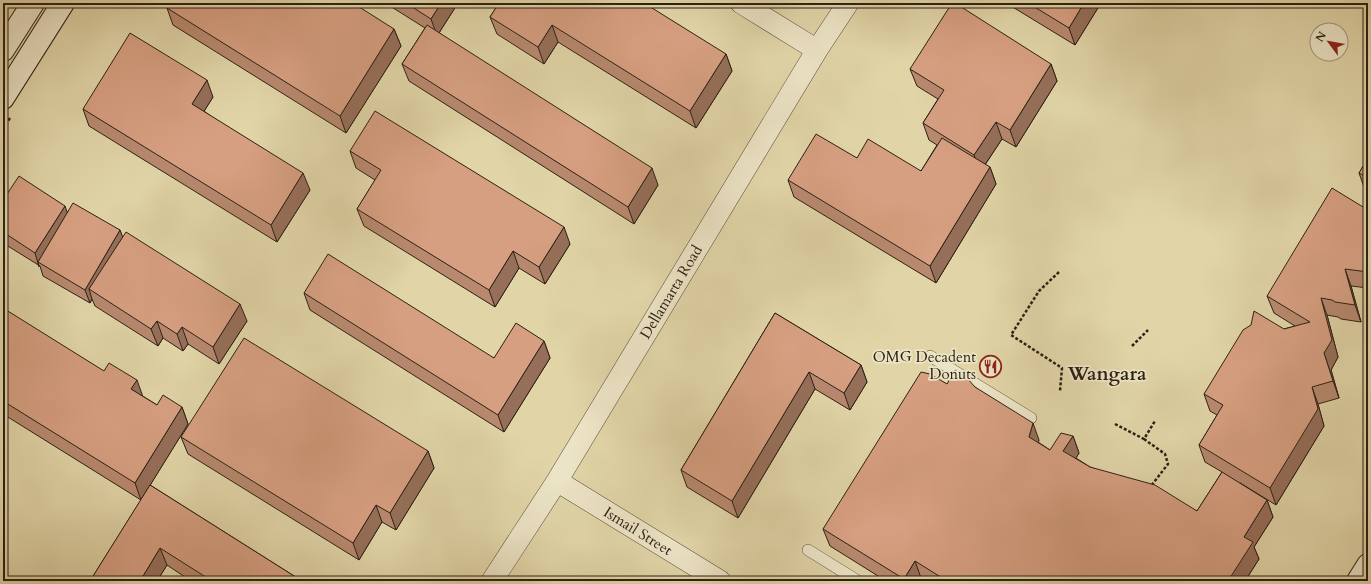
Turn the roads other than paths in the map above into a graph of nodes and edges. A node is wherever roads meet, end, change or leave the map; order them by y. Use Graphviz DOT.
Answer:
graph roads {
  1 [pos="33,3"];
  2 [pos="63,3"];
  3 [pos="741,3"];
  4 [pos="848,3"];
  5 [pos="3,50"];
  6 [pos="817,50"];
  7 [pos="3,98"];
  8 [pos="930,356"];
  9 [pos="1031,418"];
  10 [pos="557,481"];
  11 [pos="808,550"];
  12 [pos="1368,565"];
  13 [pos="492,581"];
  14 [pos="720,581"];
  15 [pos="858,581"];
  16 [pos="1358,581"];
  1 -- 5 [label="street"];
  2 -- 7 [label="street"];
  3 -- 6 [label="street"];
  4 -- 6 [label="street, Dellamarta Road"];
  6 -- 10 [label="street, Dellamarta Road"];
  8 -- 9 [label="lane"];
  10 -- 13 [label="street, Dellamarta Road"];
  10 -- 14 [label="street, Ismail Street"];
  11 -- 15 [label="lane"];
  12 -- 16 [label="street"];
}
